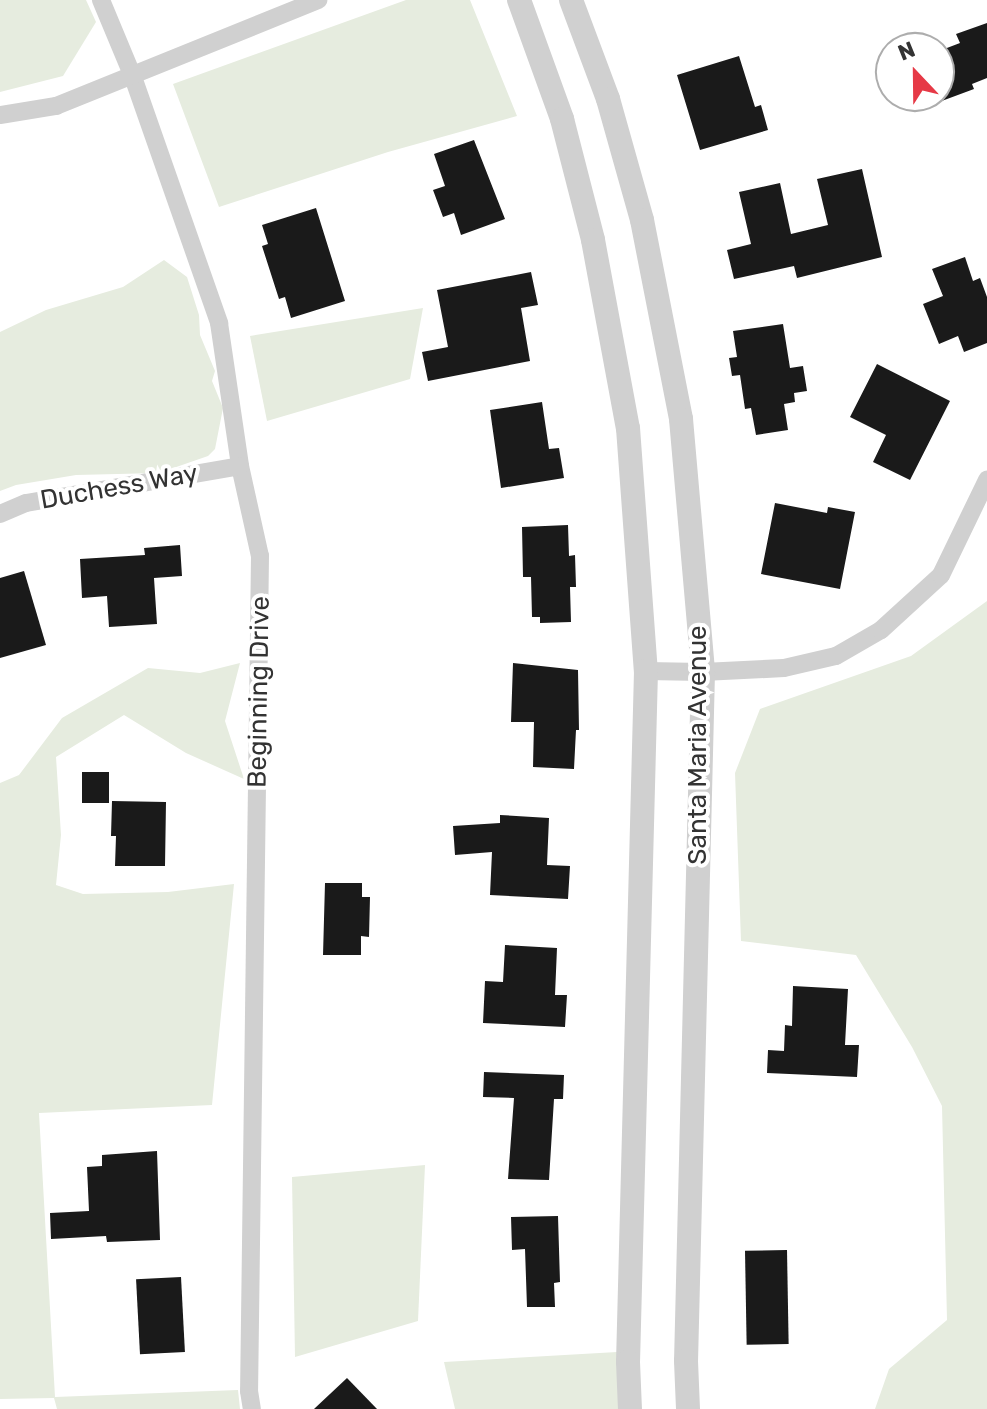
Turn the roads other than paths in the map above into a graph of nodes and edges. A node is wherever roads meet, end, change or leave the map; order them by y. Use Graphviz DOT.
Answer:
graph roads {
  1 [pos="101,0"];
  2 [pos="318,0"];
  3 [pos="519,0"];
  4 [pos="571,0"];
  5 [pos="133,77"];
  6 [pos="0,115"];
  7 [pos="240,466"];
  8 [pos="987,480"];
  9 [pos="0,514"];
  10 [pos="646,671"];
  11 [pos="703,672"];
  12 [pos="252,1409"];
  13 [pos="630,1409"];
  14 [pos="688,1409"];
  1 -- 5 [label="street, Beginning Drive"];
  2 -- 5 [label="street"];
  3 -- 10 [label="street, Santa Maria Avenue"];
  4 -- 11 [label="street, Santa Maria Avenue"];
  5 -- 6 [label="street"];
  5 -- 7 [label="street, Beginning Drive"];
  7 -- 9 [label="street, Duchess Way"];
  7 -- 12 [label="street, Beginning Drive"];
  8 -- 11 [label="street"];
  10 -- 11 [label="street"];
  10 -- 13 [label="street, Santa Maria Avenue"];
  11 -- 14 [label="street, Santa Maria Avenue"];
}
